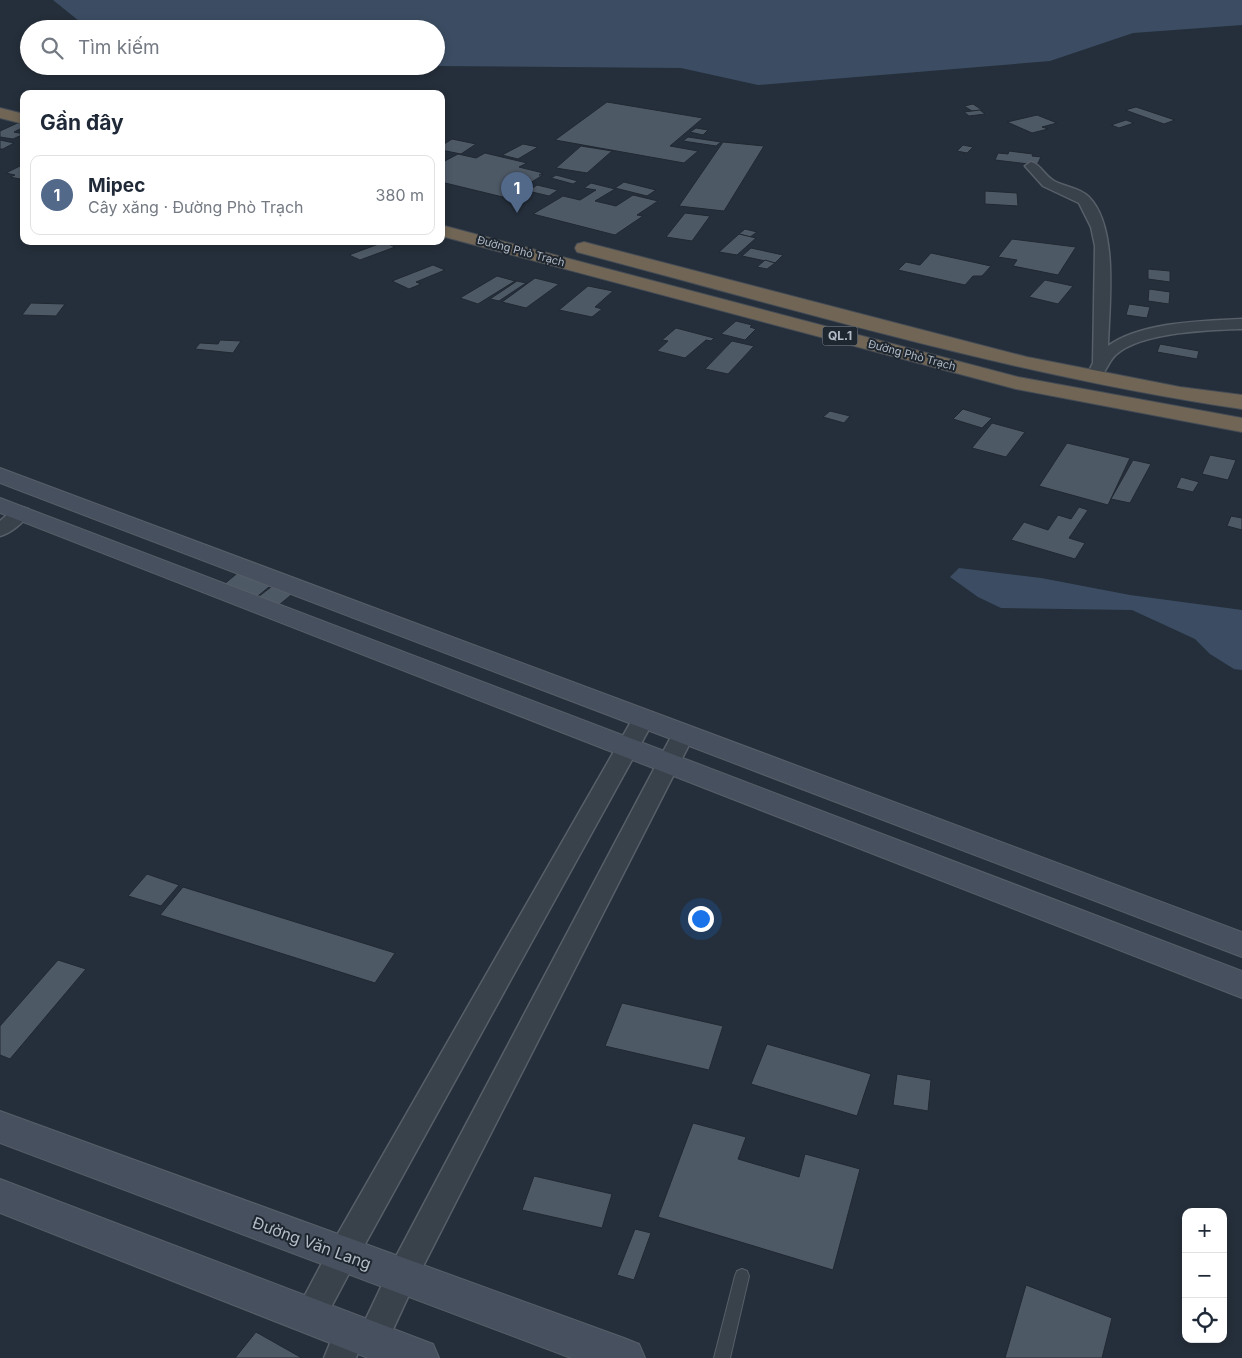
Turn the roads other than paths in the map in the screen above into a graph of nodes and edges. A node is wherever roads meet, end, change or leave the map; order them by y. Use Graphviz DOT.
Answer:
graph roads {
  1 [pos="0,113"];
  2 [pos="20,118"];
  3 [pos="1031,166"];
  4 [pos="445,231"];
  5 [pos="566,243"];
  6 [pos="1242,324"];
  7 [pos="1098,369"];
  8 [pos="1242,402"];
  9 [pos="1242,425"];
  10 [pos="0,475"];
  11 [pos="7,516"];
  12 [pos="643,720"];
  13 [pos="683,735"];
  14 [pos="628,748"];
  15 [pos="669,764"];
  16 [pos="1242,945"];
  17 [pos="1242,986"];
  18 [pos="0,1127"];
  19 [pos="0,1196"];
  20 [pos="343,1254"];
  21 [pos="402,1276"];
  22 [pos="742,1276"];
  23 [pos="310,1316"];
  24 [pos="354,1343"];
  25 [pos="418,1358"];
  26 [pos="624,1358"];
  27 [pos="722,1358"];
  1 -- 2 [label="highway"];
  3 -- 7 [label="street"];
  4 -- 9 [label="highway, Đường Phò Trạch / QL.1"];
  5 -- 7 [label="highway, Đường Phò Trạch / QL.1"];
  6 -- 7 [label="street"];
  7 -- 8 [label="highway, Đường Phò Trạch / QL.1"];
  10 -- 12 [label="street"];
  11 -- 14 [label="street"];
  12 -- 13 [label="street"];
  12 -- 14 [label="street"];
  13 -- 15 [label="street"];
  13 -- 16 [label="street"];
  14 -- 15 [label="street"];
  14 -- 20 [label="street"];
  15 -- 17 [label="street"];
  15 -- 21 [label="street"];
  18 -- 20 [label="street, Đường Văn Lang"];
  19 -- 23 [label="street"];
  20 -- 21 [label="street, Đường Văn Lang"];
  20 -- 23 [label="street"];
  21 -- 24 [label="street"];
  21 -- 26 [label="street, Đường Văn Lang"];
  22 -- 27 [label="lane"];
  23 -- 24 [label="street"];
  24 -- 25 [label="street"];
}
